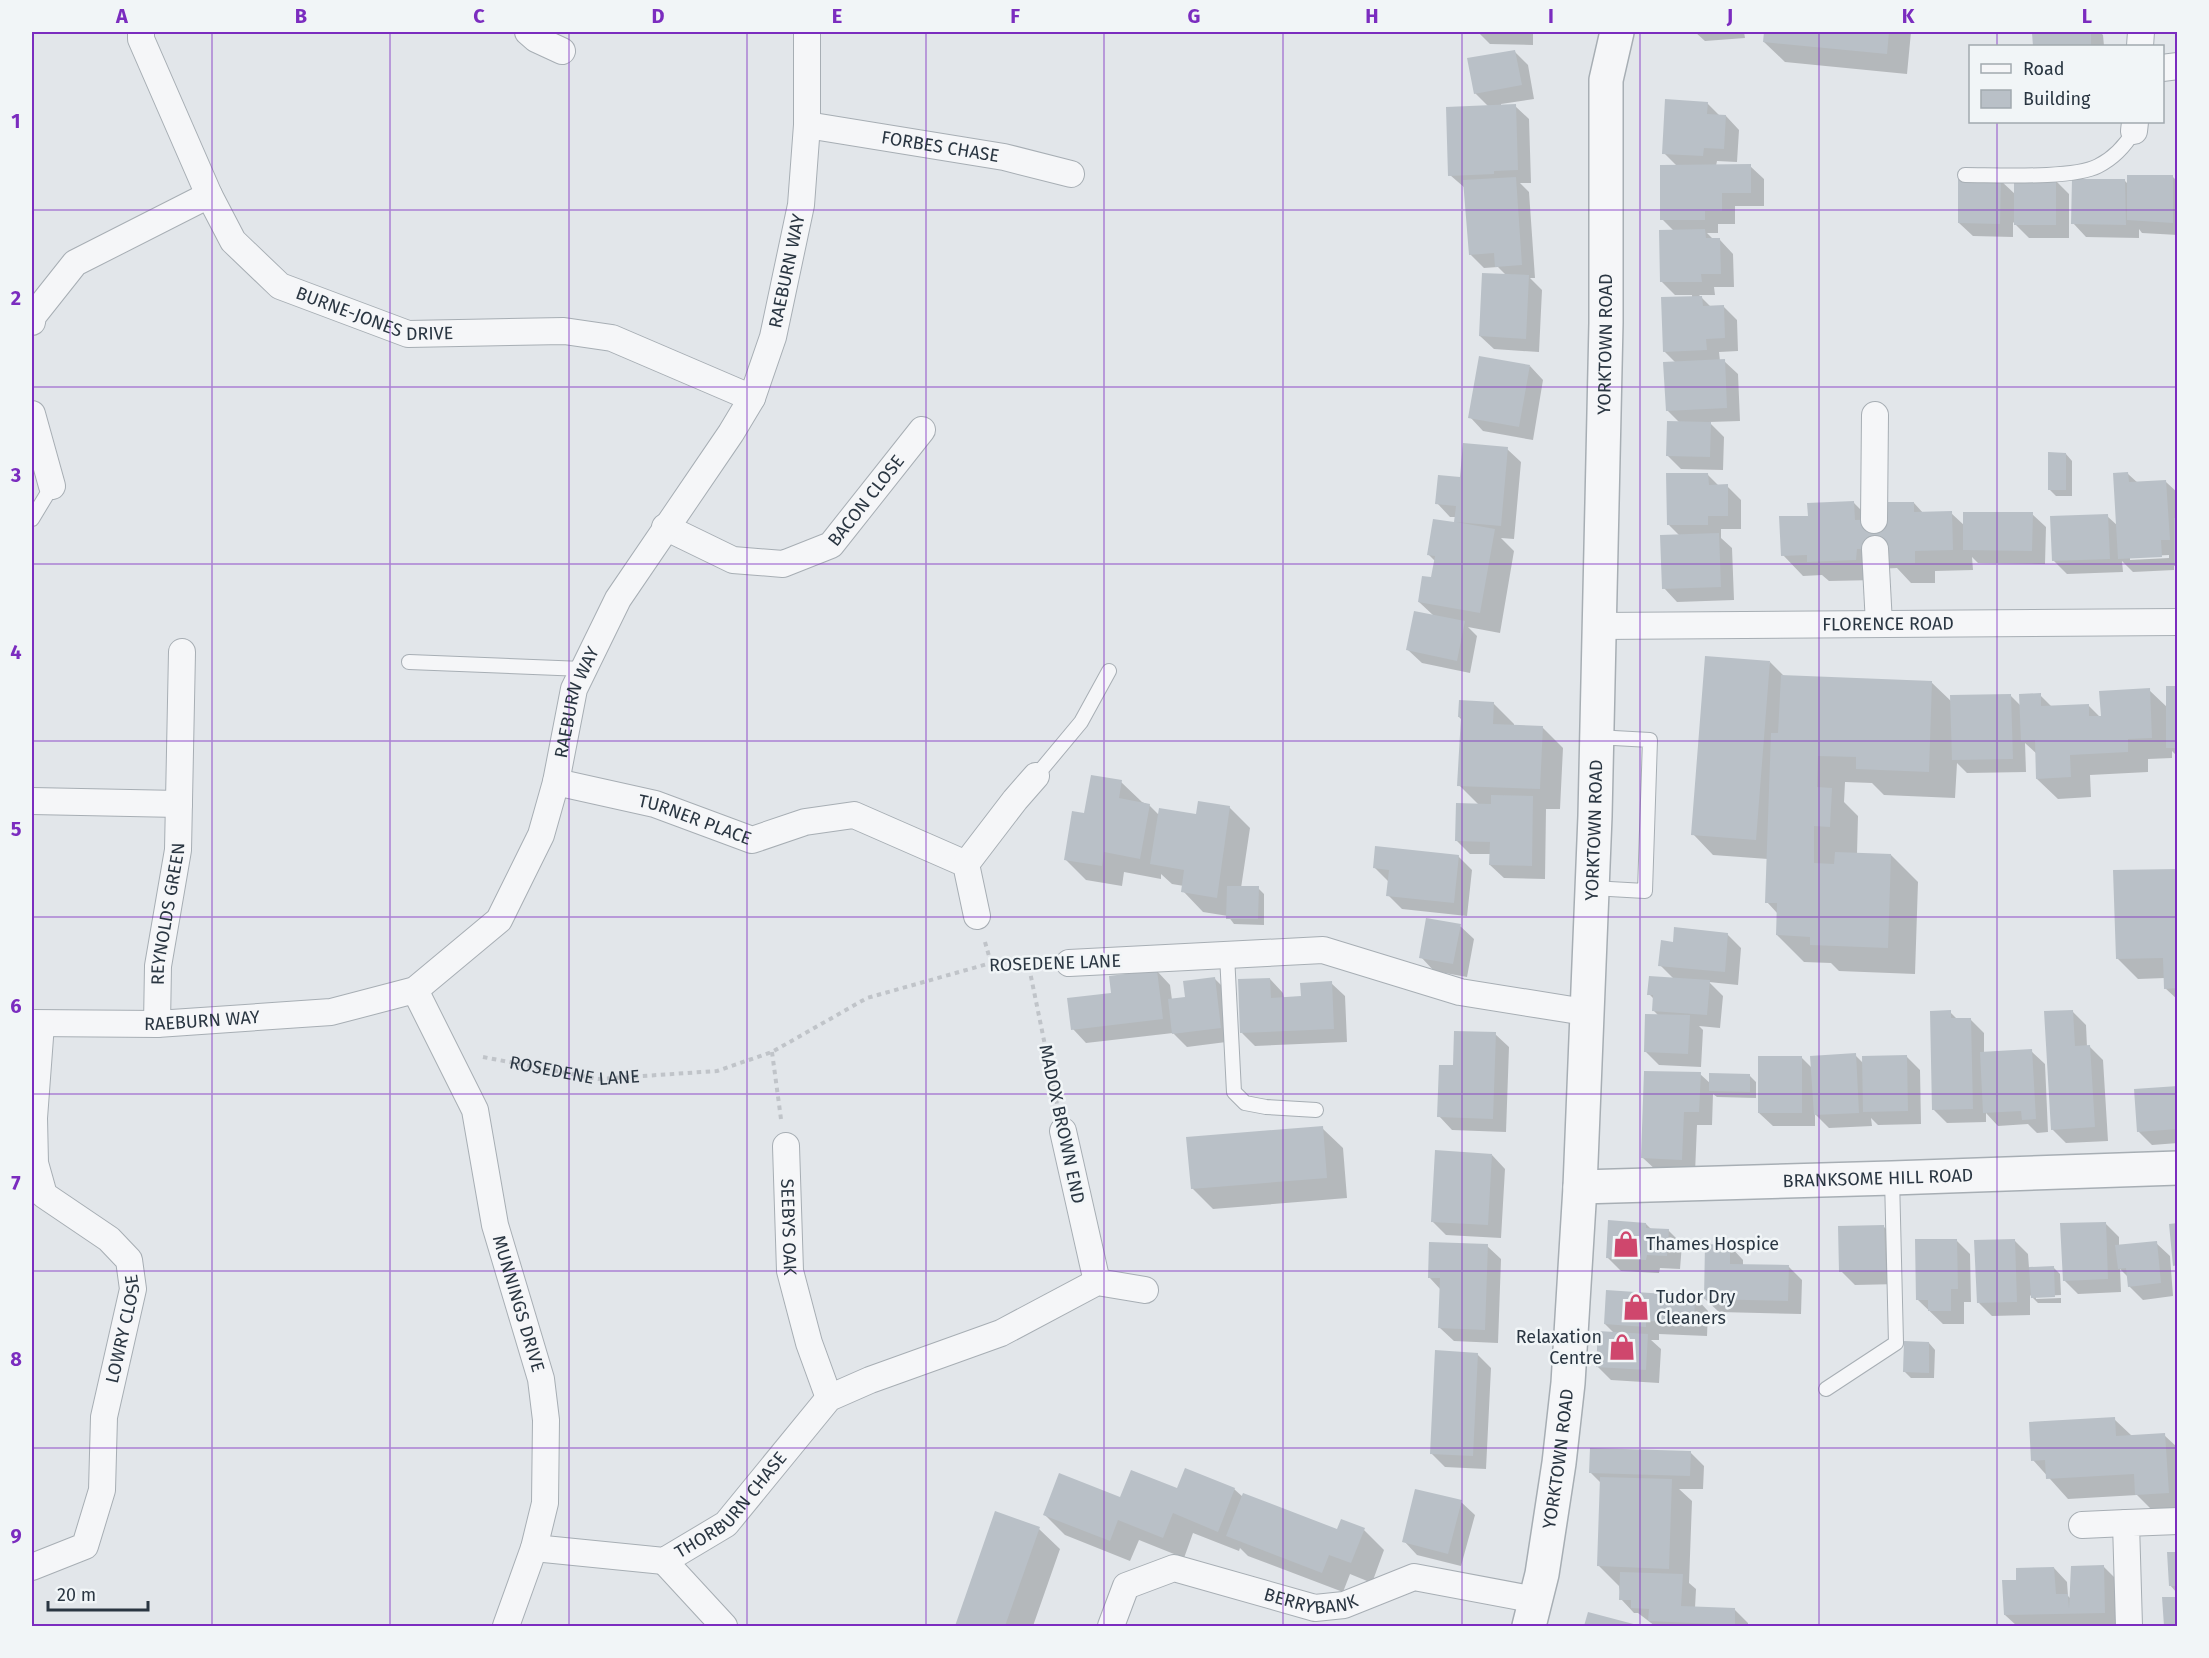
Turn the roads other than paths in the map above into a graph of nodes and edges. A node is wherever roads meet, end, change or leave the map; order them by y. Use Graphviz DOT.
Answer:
graph roads {
  1 [pos="141,32"];
  2 [pos="528,32"];
  3 [pos="807,32"];
  4 [pos="1617,32"];
  5 [pos="561,51"];
  6 [pos="807,125"];
  7 [pos="2135,127"];
  8 [pos="1071,174"];
  9 [pos="1965,175"];
  10 [pos="209,195"];
  11 [pos="32,322"];
  12 [pos="753,398"];
  13 [pos="32,414"];
  14 [pos="1875,415"];
  15 [pos="922,430"];
  16 [pos="52,486"];
  17 [pos="32,519"];
  18 [pos="1874,520"];
  19 [pos="665,527"];
  20 [pos="1875,549"];
  21 [pos="2178,622"];
  22 [pos="1879,624"];
  23 [pos="1598,626"];
  24 [pos="182,652"];
  25 [pos="409,662"];
  26 [pos="583,669"];
  27 [pos="1109,671"];
  28 [pos="1596,737"];
  29 [pos="1036,776"];
  30 [pos="556,782"];
  31 [pos="32,801"];
  32 [pos="178,804"];
  33 [pos="966,864"];
  34 [pos="1592,888"];
  35 [pos="977,916"];
  36 [pos="1227,955"];
  37 [pos="1069,963"];
  38 [pos="415,990"];
  39 [pos="1586,1012"];
  40 [pos="36,1024"];
  41 [pos="157,1024"];
  42 [pos="1316,1110"];
  43 [pos="1063,1131"];
  44 [pos="786,1146"];
  45 [pos="2178,1168"];
  46 [pos="1892,1178"];
  47 [pos="1580,1187"];
  48 [pos="1097,1282"];
  49 [pos="1145,1290"];
  50 [pos="1826,1389"];
  51 [pos="829,1398"];
  52 [pos="2178,1521"];
  53 [pos="2126,1523"];
  54 [pos="2082,1525"];
  55 [pos="534,1548"];
  56 [pos="664,1561"];
  57 [pos="32,1567"];
  58 [pos="1533,1613"];
  59 [pos="506,1626"];
  60 [pos="724,1626"];
  61 [pos="1111,1626"];
  62 [pos="2129,1626"];
  1 -- 10 [label="street, BURNE-JONES DRIVE"];
  2 -- 5 [label="street"];
  3 -- 6 [label="street, RAEBURN WAY"];
  4 -- 23 [label="street, YORKTOWN ROAD"];
  6 -- 8 [label="street, FORBES CHASE"];
  6 -- 12 [label="street, RAEBURN WAY"];
  7 -- 9 [label="lane"];
  10 -- 11 [label="street"];
  10 -- 12 [label="street, BURNE-JONES DRIVE"];
  12 -- 19 [label="street, RAEBURN WAY"];
  13 -- 16 [label="street"];
  14 -- 18 [label="street"];
  15 -- 19 [label="street, BACON CLOSE"];
  16 -- 17 [label="lane"];
  19 -- 26 [label="street, RAEBURN WAY"];
  20 -- 22 [label="street"];
  21 -- 22 [label="street, FLORENCE ROAD"];
  22 -- 23 [label="street, FLORENCE ROAD"];
  23 -- 28 [label="street, YORKTOWN ROAD"];
  24 -- 32 [label="street, REYNOLDS GREEN"];
  25 -- 26 [label="lane"];
  26 -- 30 [label="street, RAEBURN WAY"];
  27 -- 29 [label="lane"];
  28 -- 34 [label="street, YORKTOWN ROAD"];
  28 -- 34 [label="lane"];
  29 -- 33 [label="street"];
  30 -- 33 [label="street, TURNER PLACE"];
  30 -- 38 [label="street, RAEBURN WAY"];
  31 -- 32 [label="street"];
  32 -- 41 [label="street, REYNOLDS GREEN"];
  33 -- 35 [label="street"];
  34 -- 39 [label="street, YORKTOWN ROAD"];
  36 -- 37 [label="street, ROSEDENE LANE"];
  36 -- 39 [label="street, ROSEDENE LANE"];
  36 -- 42 [label="lane"];
  38 -- 41 [label="street, RAEBURN WAY"];
  38 -- 55 [label="street, MUNNINGS DRIVE"];
  39 -- 47 [label="street, YORKTOWN ROAD"];
  40 -- 41 [label="street, RAEBURN WAY"];
  40 -- 57 [label="street, LOWRY CLOSE"];
  43 -- 48 [label="street, MADOX BROWN END"];
  44 -- 51 [label="street, SEEBYS OAK"];
  45 -- 46 [label="street, BRANKSOME HILL ROAD"];
  46 -- 47 [label="street, BRANKSOME HILL ROAD"];
  46 -- 50 [label="lane"];
  47 -- 58 [label="street, YORKTOWN ROAD"];
  48 -- 49 [label="street"];
  48 -- 51 [label="street"];
  51 -- 56 [label="street, THORBURN CHASE"];
  52 -- 53 [label="street"];
  53 -- 54 [label="street"];
  53 -- 62 [label="street"];
  55 -- 56 [label="street, THORBURN CHASE"];
  55 -- 59 [label="street, MUNNINGS DRIVE"];
  56 -- 60 [label="street"];
  58 -- 61 [label="street, BERRYBANK"];
}
